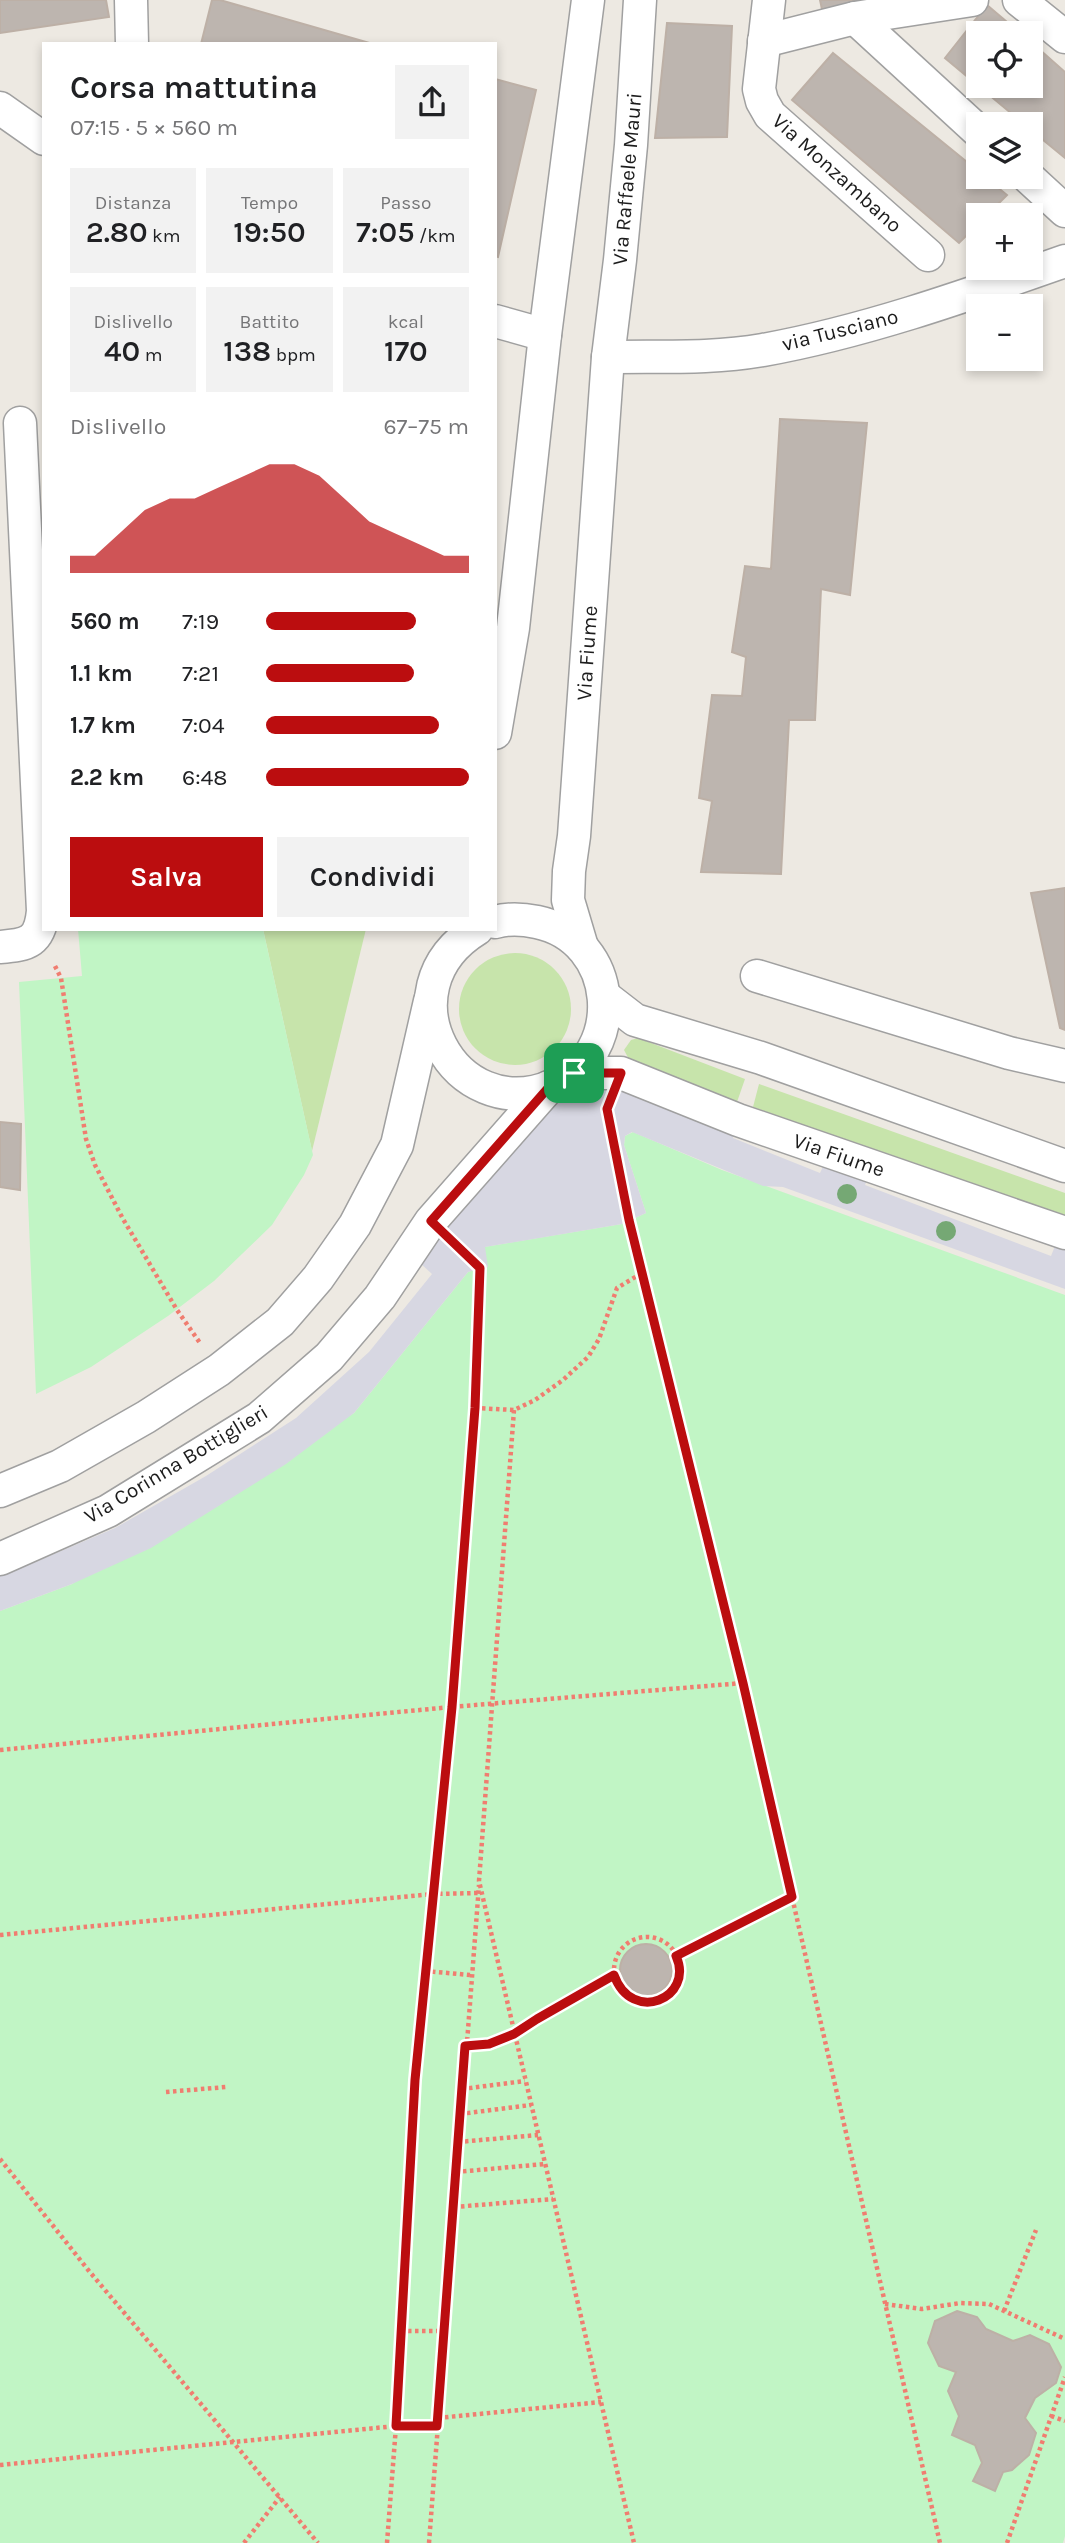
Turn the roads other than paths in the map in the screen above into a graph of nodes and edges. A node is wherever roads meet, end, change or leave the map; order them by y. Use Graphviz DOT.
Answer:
graph roads {
  1 [pos="131,0"];
  2 [pos="588,0"];
  3 [pos="640,0"];
  4 [pos="769,0"];
  5 [pos="972,0"];
  6 [pos="1019,0"];
  7 [pos="855,18"];
  8 [pos="1065,37"];
  9 [pos="764,41"];
  10 [pos="132,42"];
  11 [pos="0,108"];
  12 [pos="966,120"];
  13 [pos="42,138"];
  14 [pos="1041,189"];
  15 [pos="1065,211"];
  16 [pos="928,255"];
  17 [pos="1065,261"];
  18 [pos="497,322"];
  19 [pos="545,335"];
  20 [pos="608,357"];
  21 [pos="20,423"];
  22 [pos="497,725"];
  23 [pos="42,890"];
  24 [pos="42,916"];
  25 [pos="497,922"];
  26 [pos="447,931"];
  27 [pos="474,931"];
  28 [pos="0,947"];
  29 [pos="582,947"];
  30 [pos="757,976"];
  31 [pos="433,987"];
  32 [pos="604,996"];
  33 [pos="1065,1066"];
  34 [pos="561,1080"];
  35 [pos="1065,1166"];
  36 [pos="1065,1233"];
  37 [pos="0,1491"];
  38 [pos="0,1559"];
  1 -- 10 [label="street"];
  2 -- 19 [label="street"];
  3 -- 20 [label="street, Via Raffaele Mauri"];
  4 -- 9 [label="street, Via Monzambano"];
  5 -- 7 [label="street"];
  6 -- 8 [label="street"];
  7 -- 9 [label="street"];
  7 -- 12 [label="street"];
  9 -- 16 [label="street, Via Monzambano"];
  11 -- 13 [label="street"];
  14 -- 15 [label="street"];
  17 -- 20 [label="street, via Tusciano"];
  18 -- 19 [label="street"];
  19 -- 22 [label="street"];
  20 -- 29 [label="street, Via Fiume"];
  21 -- 23 [label="street"];
  24 -- 28 [label="street"];
  25 -- 29 [label="street"];
  26 -- 31 [label="street"];
  27 -- 31 [label="street"];
  29 -- 32 [label="street, Via Fiume"];
  30 -- 33 [label="street"];
  31 -- 34 [label="street, Via Fiume"];
  31 -- 37 [label="street"];
  32 -- 34 [label="street, Via Corinna Bottiglieri"];
  32 -- 35 [label="street"];
  34 -- 36 [label="street, Via Fiume"];
  34 -- 38 [label="street, Via Corinna Bottiglieri"];
}
